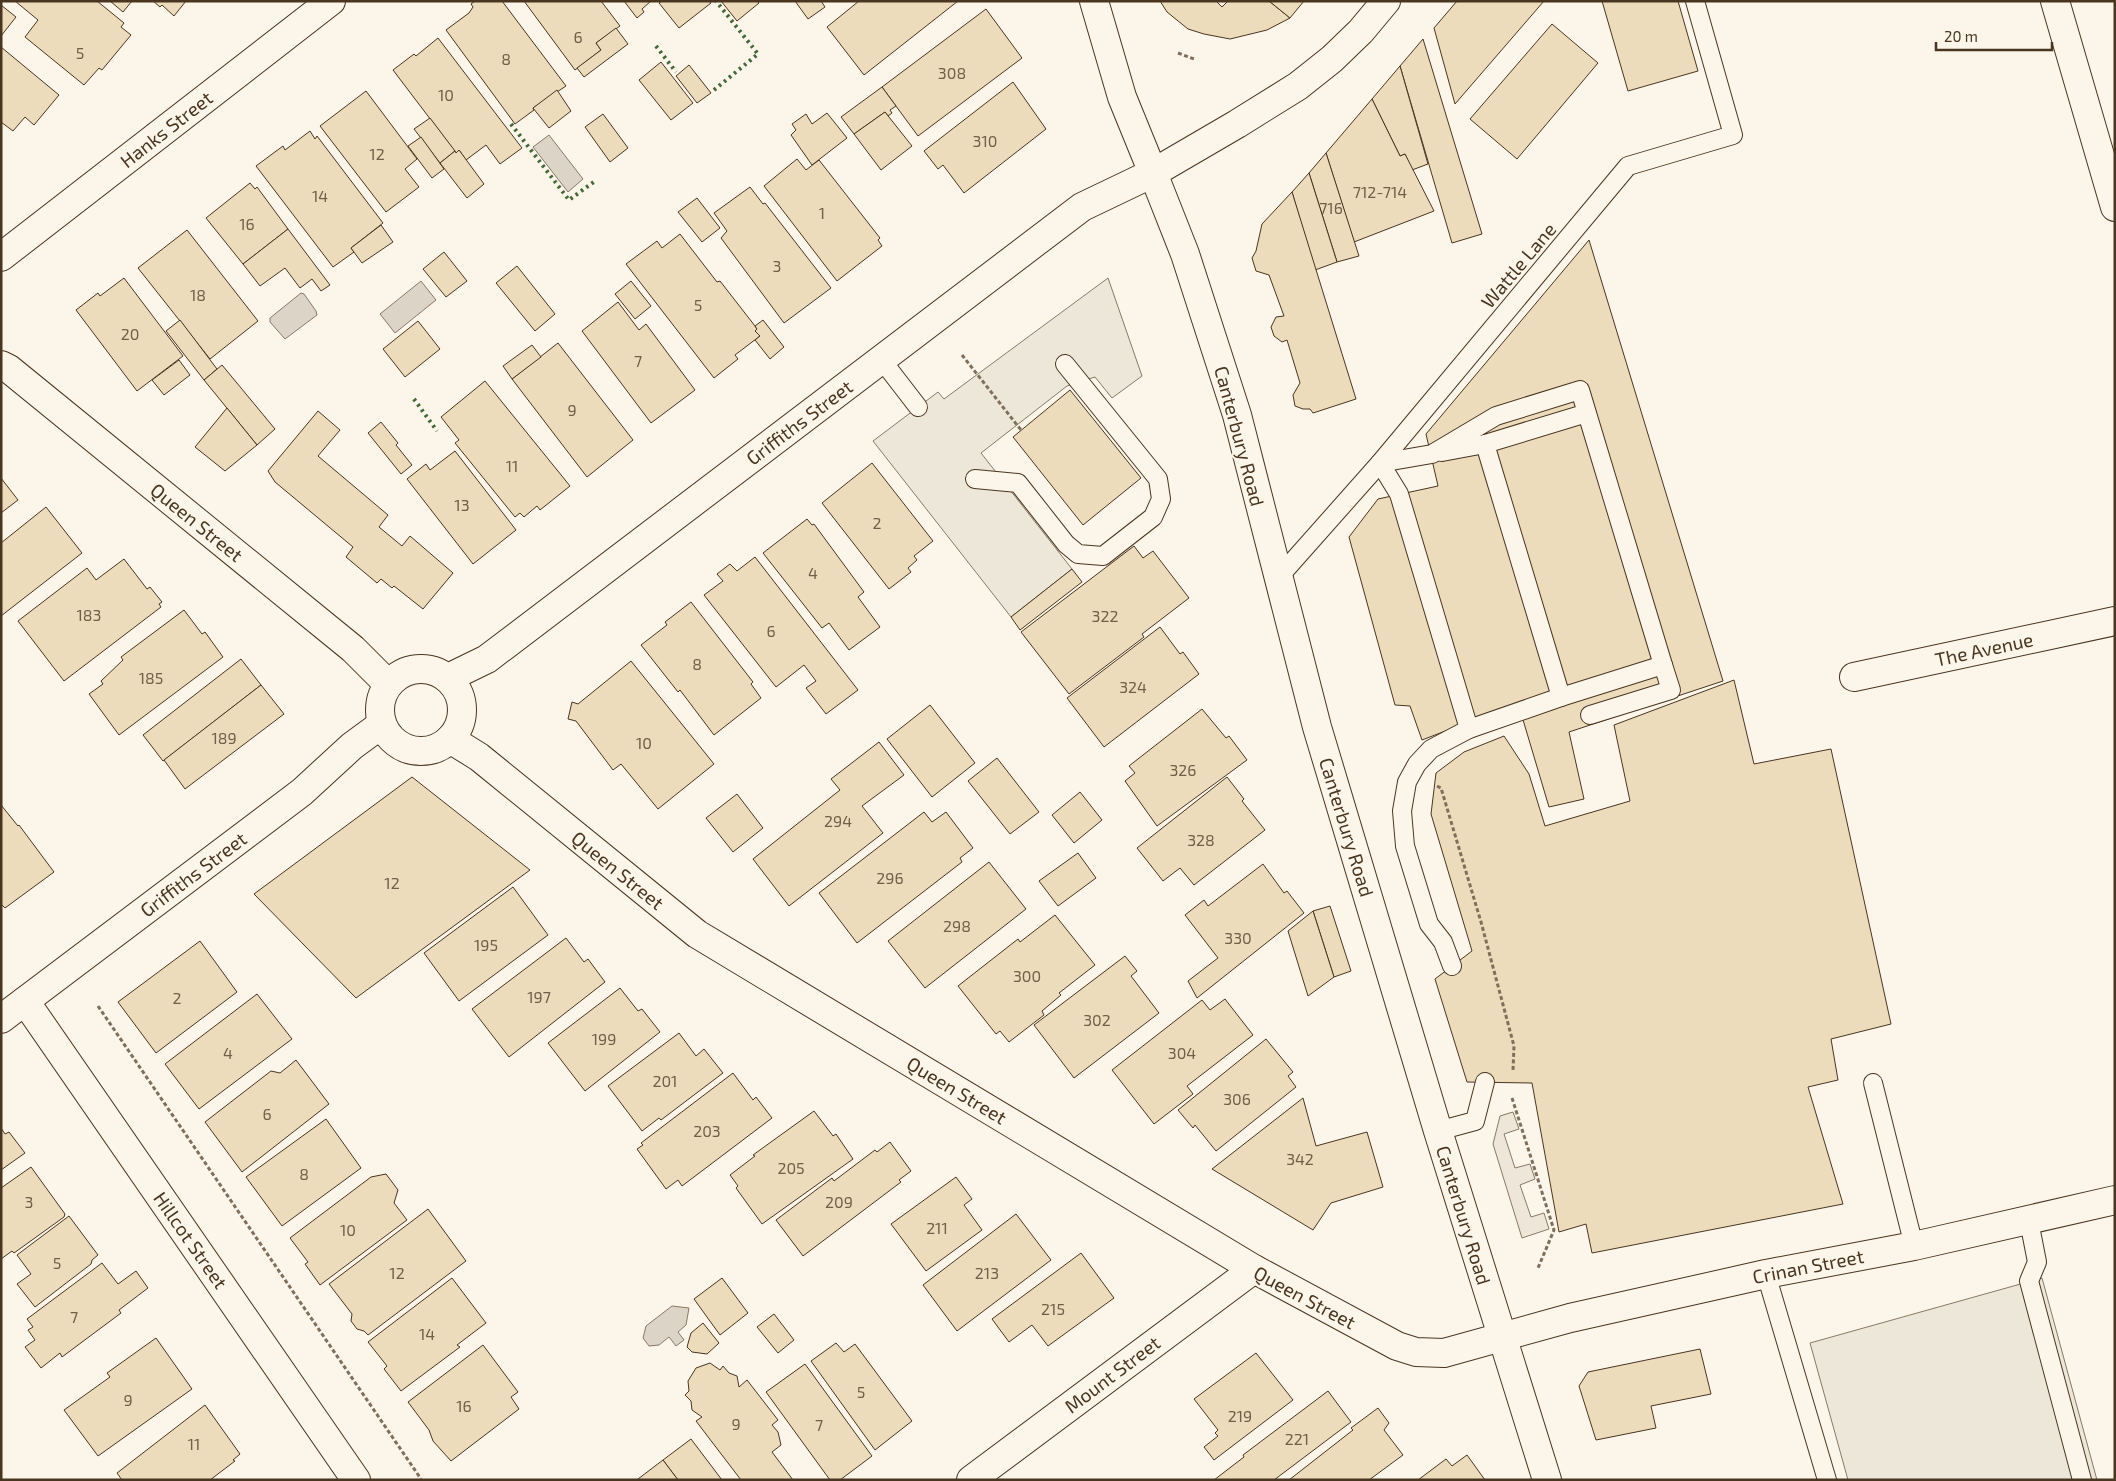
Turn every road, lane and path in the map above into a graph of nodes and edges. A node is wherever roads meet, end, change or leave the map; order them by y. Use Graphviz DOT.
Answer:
graph roads {
  1 [pos="331,1"];
  2 [pos="1094,1"];
  3 [pos="1386,1"];
  4 [pos="1696,1"];
  5 [pos="2056,1"];
  6 [pos="1178,53"];
  7 [pos="1194,60"];
  8 [pos="1153,173"];
  9 [pos="2115,207"];
  10 [pos="1,257"];
  11 [pos="962,355"];
  12 [pos="881,359"];
  13 [pos="1065,364"];
  14 [pos="1,365"];
  15 [pos="918,407"];
  16 [pos="1587,413"];
  17 [pos="1021,430"];
  18 [pos="1485,444"];
  19 [pos="1432,454"];
  20 [pos="1380,463"];
  21 [pos="975,479"];
  22 [pos="1278,578"];
  23 [pos="2115,621"];
  24 [pos="1663,665"];
  25 [pos="1854,677"];
  26 [pos="448,678"];
  27 [pos="388,684"];
  28 [pos="1561,697"];
  29 [pos="1590,715"];
  30 [pos="382,724"];
  31 [pos="1469,728"];
  32 [pos="450,739"];
  33 [pos="1435,784"];
  34 [pos="1452,966"];
  35 [pos="25,1001"];
  36 [pos="98,1006"];
  37 [pos="1,1019"];
  38 [pos="1513,1072"];
  39 [pos="1485,1082"];
  40 [pos="1873,1083"];
  41 [pos="1512,1090"];
  42 [pos="1438,1131"];
  43 [pos="2115,1200"];
  44 [pos="2029,1221"];
  45 [pos="1914,1246"];
  46 [pos="1538,1268"];
  47 [pos="1254,1269"];
  48 [pos="1766,1274"];
  49 [pos="1502,1335"];
  50 [pos="421,1479"];
  51 [pos="356,1480"];
  52 [pos="971,1480"];
  53 [pos="1547,1480"];
  54 [pos="1827,1480"];
  55 [pos="2082,1480"];
  1 -- 10 [label="main road, Hanks Street"];
  2 -- 8 [label="main road, Canterbury Road"];
  3 -- 8 [label="main road, Griffiths Street"];
  4 -- 20 [label="lane, Wattle Lane"];
  5 -- 9 [label="main road"];
  6 -- 7 [label="path"];
  8 -- 12 [label="main road, Griffiths Street"];
  8 -- 22 [label="main road, Canterbury Road"];
  11 -- 17 [label="path"];
  12 -- 15 [label="lane"];
  12 -- 26 [label="main road, Griffiths Street"];
  13 -- 21 [label="lane"];
  14 -- 27 [label="main road, Queen Street"];
  16 -- 18 [label="lane"];
  16 -- 19 [label="lane"];
  16 -- 24 [label="lane"];
  18 -- 19 [label="lane"];
  18 -- 28 [label="lane"];
  19 -- 20 [label="lane"];
  20 -- 22 [label="lane, Wattle Lane"];
  20 -- 31 [label="lane"];
  22 -- 42 [label="main road, Canterbury Road"];
  23 -- 25 [label="main road, The Avenue"];
  24 -- 28 [label="lane"];
  24 -- 29 [label="lane"];
  26 -- 27 [label="main road"];
  26 -- 32 [label="main road"];
  27 -- 30 [label="main road"];
  28 -- 31 [label="lane"];
  30 -- 32 [label="main road"];
  30 -- 35 [label="main road, Griffiths Street"];
  31 -- 34 [label="lane"];
  32 -- 47 [label="main road, Queen Street"];
  33 -- 38 [label="path"];
  35 -- 37 [label="main road, Griffiths Street"];
  35 -- 51 [label="main road, Hillcot Street"];
  36 -- 50 [label="path"];
  39 -- 42 [label="lane"];
  40 -- 45 [label="lane"];
  41 -- 46 [label="path"];
  42 -- 49 [label="main road, Canterbury Road"];
  43 -- 44 [label="main road, Crinan Street"];
  44 -- 45 [label="main road, Crinan Street"];
  44 -- 55 [label="lane"];
  45 -- 48 [label="main road, Crinan Street"];
  47 -- 49 [label="main road, Queen Street"];
  47 -- 52 [label="main road, Mount Street"];
  48 -- 49 [label="main road, Crinan Street"];
  48 -- 54 [label="lane"];
  49 -- 53 [label="main road, Canterbury Road"];
}
